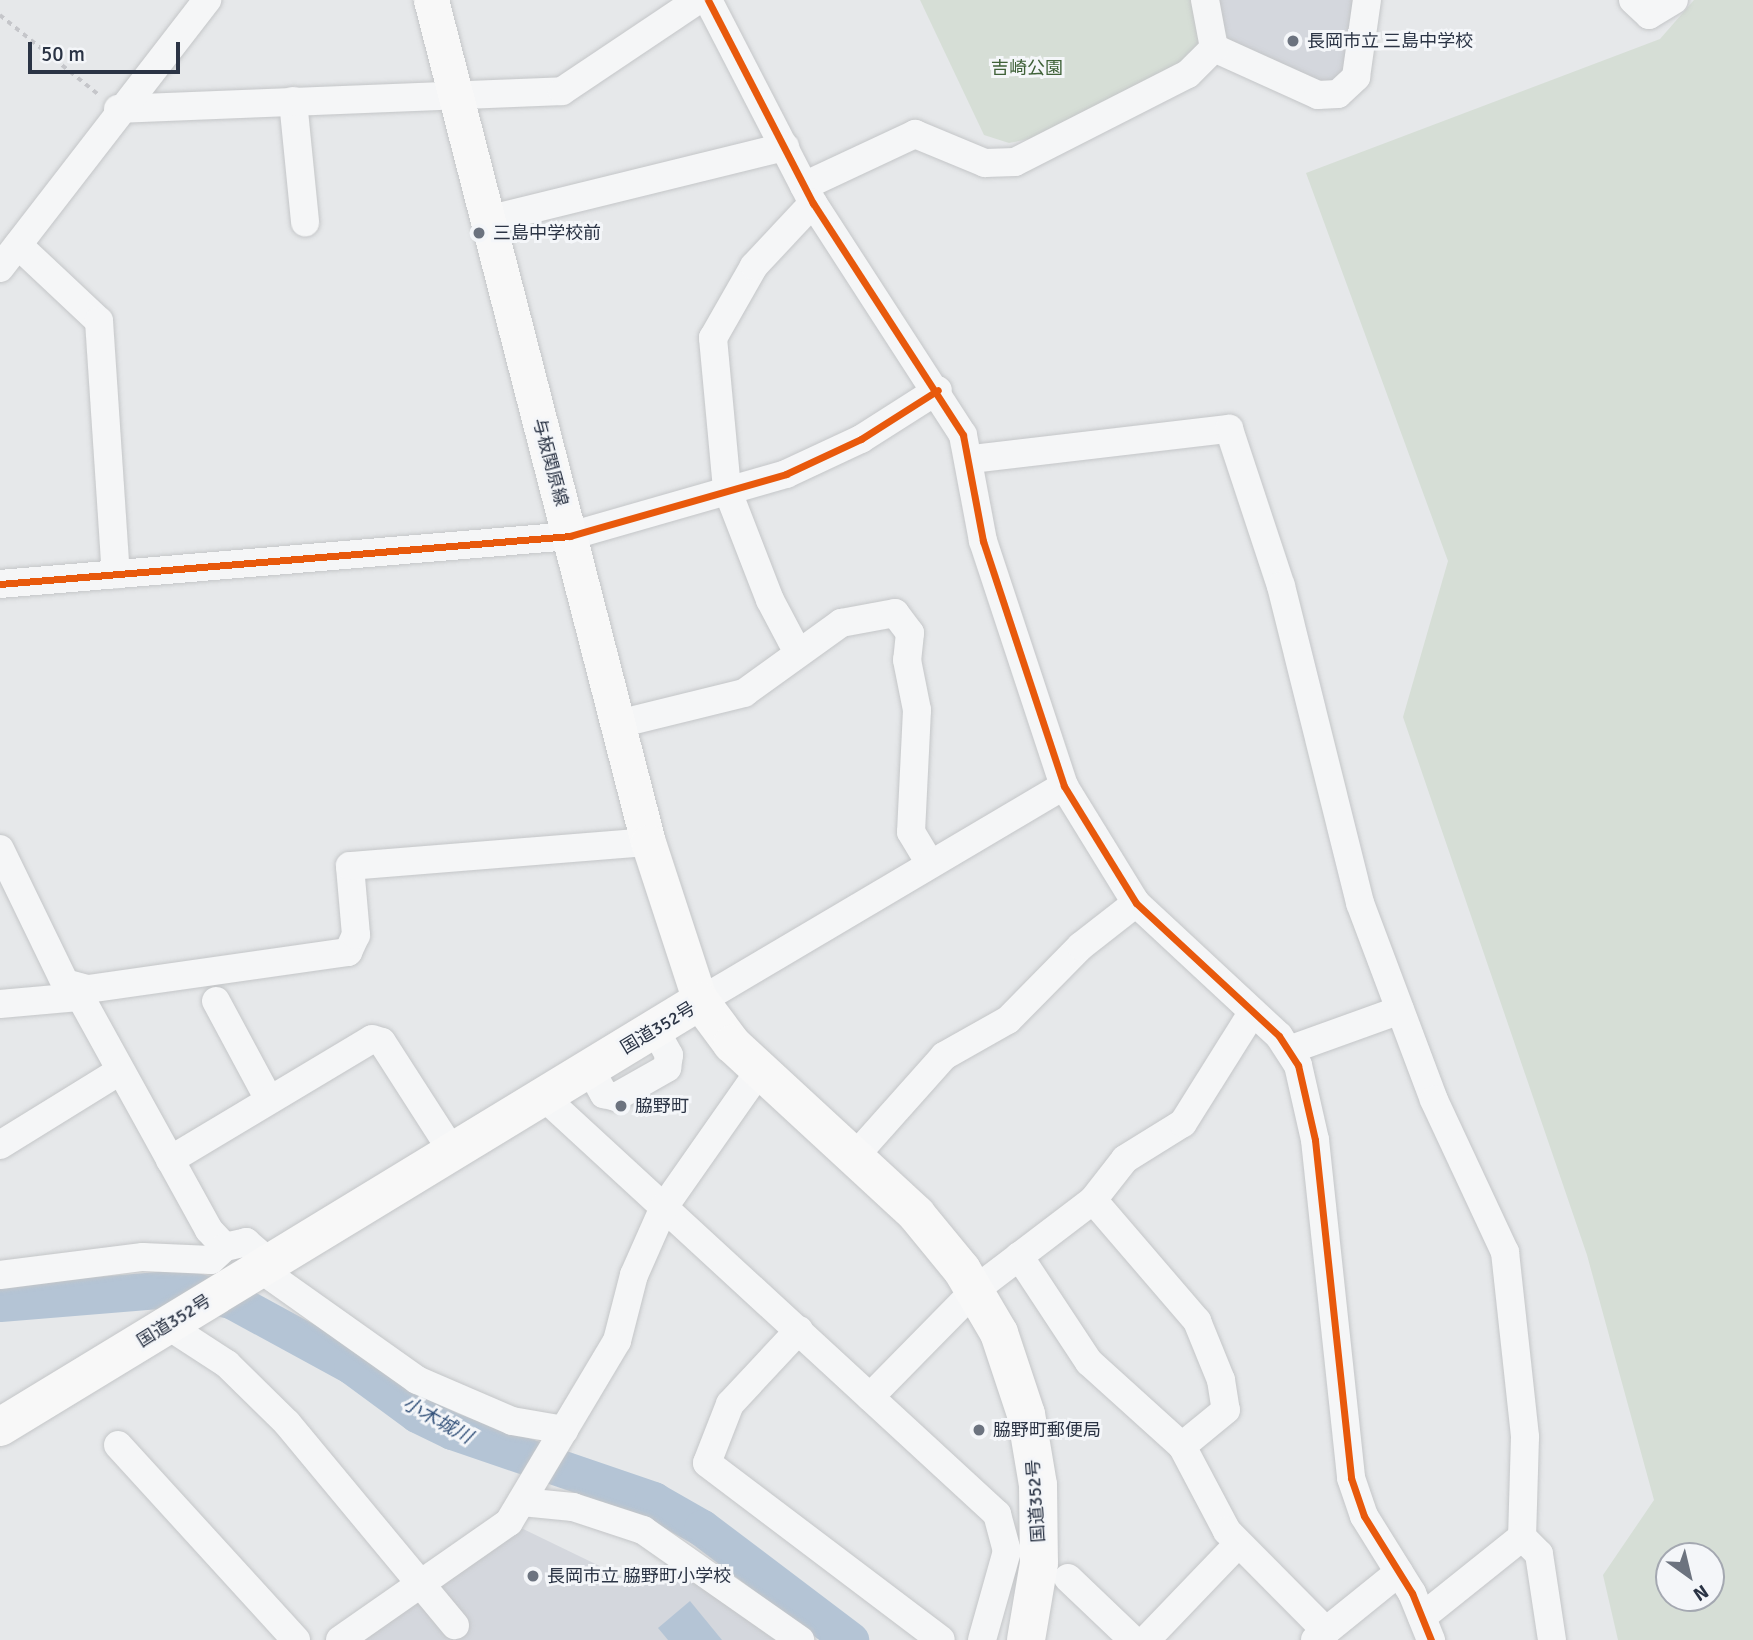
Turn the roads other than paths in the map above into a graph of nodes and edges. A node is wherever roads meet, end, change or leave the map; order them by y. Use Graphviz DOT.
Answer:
graph roads {
  1 [pos="207,0"];
  2 [pos="431,0"];
  3 [pos="698,0"];
  4 [pos="708,0"];
  5 [pos="1205,0"];
  6 [pos="1367,0"];
  7 [pos="1633,0"];
  8 [pos="1674,0"];
  9 [pos="1214,48"];
  10 [pos="454,91"];
  11 [pos="293,101"];
  12 [pos="118,109"];
  13 [pos="785,148"];
  14 [pos="808,194"];
  15 [pos="487,220"];
  16 [pos="305,222"];
  17 [pos="18,245"];
  18 [pos="0,268"];
  19 [pos="938,390"];
  20 [pos="972,459"];
  21 [pos="727,489"];
  22 [pos="570,536"];
  23 [pos="116,574"];
  24 [pos="0,584"];
  25 [pos="798,653"];
  26 [pos="618,724"];
  27 [pos="1063,786"];
  28 [pos="648,842"];
  29 [pos="0,849"];
  30 [pos="929,864"];
  31 [pos="1136,903"];
  32 [pos="82,1001"];
  33 [pos="216,1001"];
  34 [pos="700,1001"];
  35 [pos="0,1004"];
  36 [pos="1400,1010"];
  37 [pos="1252,1013"];
  38 [pos="1289,1050"];
  39 [pos="760,1070"];
  40 [pos="120,1071"];
  41 [pos="544,1097"];
  42 [pos="269,1100"];
  43 [pos="0,1145"];
  44 [pos="452,1151"];
  45 [pos="855,1156"];
  46 [pos="170,1160"];
  47 [pos="1093,1199"];
  48 [pos="664,1207"];
  49 [pos="225,1247"];
  50 [pos="1019,1256"];
  51 [pos="259,1268"];
  52 [pos="0,1275"];
  53 [pos="975,1290"];
  54 [pos="174,1321"];
  55 [pos="799,1330"];
  56 [pos="870,1398"];
  57 [pos="0,1427"];
  58 [pos="562,1434"];
  59 [pos="118,1445"];
  60 [pos="1182,1446"];
  61 [pos="524,1499"];
  62 [pos="1522,1537"];
  63 [pos="1236,1546"];
  64 [pos="1399,1572"];
  65 [pos="1068,1578"];
  66 [pos="419,1581"];
  67 [pos="455,1625"];
  68 [pos="1427,1629"];
  69 [pos="1320,1635"];
  70 [pos="296,1640"];
  71 [pos="340,1640"];
  72 [pos="800,1640"];
  73 [pos="941,1640"];
  74 [pos="982,1640"];
  75 [pos="1026,1640"];
  76 [pos="1133,1640"];
  77 [pos="1146,1640"];
  78 [pos="1552,1640"];
  1 -- 12 [label="street"];
  2 -- 10 [label="main road, 与板関原線"];
  3 -- 10 [label="street"];
  4 -- 13 [label="street"];
  5 -- 9 [label="street"];
  6 -- 9 [label="street"];
  7 -- 8 [label="street"];
  9 -- 14 [label="street"];
  10 -- 11 [label="street"];
  10 -- 15 [label="main road, 与板関原線"];
  11 -- 12 [label="street"];
  11 -- 16 [label="street"];
  12 -- 17 [label="street"];
  13 -- 14 [label="street"];
  13 -- 15 [label="street"];
  14 -- 19 [label="street"];
  14 -- 21 [label="street"];
  15 -- 22 [label="main road, 与板関原線"];
  17 -- 18 [label="street"];
  17 -- 23 [label="street"];
  19 -- 20 [label="street"];
  19 -- 21 [label="street"];
  20 -- 27 [label="street"];
  20 -- 36 [label="street"];
  21 -- 22 [label="street"];
  21 -- 25 [label="street"];
  22 -- 23 [label="street"];
  22 -- 26 [label="main road, 与板関原線"];
  23 -- 24 [label="street"];
  25 -- 26 [label="street"];
  25 -- 30 [label="street"];
  26 -- 28 [label="main road, 与板関原線"];
  27 -- 30 [label="street"];
  27 -- 31 [label="street"];
  28 -- 32 [label="street"];
  28 -- 34 [label="main road, 与板関原線"];
  29 -- 32 [label="street"];
  30 -- 34 [label="street"];
  31 -- 37 [label="street"];
  31 -- 45 [label="street"];
  32 -- 35 [label="street"];
  32 -- 40 [label="street"];
  33 -- 42 [label="street"];
  34 -- 39 [label="highway, 国道352号"];
  34 -- 41 [label="highway, 国道352号"];
  36 -- 38 [label="street"];
  36 -- 62 [label="street"];
  37 -- 38 [label="street"];
  37 -- 47 [label="street"];
  38 -- 64 [label="street"];
  39 -- 45 [label="highway, 国道352号"];
  39 -- 48 [label="street"];
  40 -- 43 [label="street"];
  40 -- 46 [label="street"];
  41 -- 44 [label="highway, 国道352号"];
  41 -- 48 [label="street"];
  42 -- 44 [label="street"];
  42 -- 46 [label="street"];
  44 -- 51 [label="highway, 国道352号"];
  45 -- 53 [label="highway, 国道352号"];
  46 -- 49 [label="street"];
  47 -- 50 [label="street"];
  47 -- 60 [label="street"];
  48 -- 55 [label="street"];
  48 -- 58 [label="street"];
  49 -- 51 [label="street"];
  49 -- 52 [label="street"];
  50 -- 53 [label="street"];
  50 -- 60 [label="street"];
  51 -- 54 [label="highway, 国道352号"];
  51 -- 58 [label="street"];
  53 -- 56 [label="street"];
  53 -- 75 [label="highway, 国道352号"];
  54 -- 57 [label="highway, 国道352号"];
  54 -- 66 [label="street"];
  55 -- 56 [label="street"];
  55 -- 73 [label="street"];
  56 -- 74 [label="street"];
  58 -- 61 [label="street"];
  59 -- 70 [label="street"];
  60 -- 63 [label="street"];
  61 -- 66 [label="street"];
  61 -- 72 [label="street"];
  62 -- 68 [label="street"];
  62 -- 78 [label="street"];
  63 -- 69 [label="street"];
  63 -- 77 [label="street"];
  64 -- 68 [label="street"];
  64 -- 69 [label="street"];
  65 -- 76 [label="street"];
  66 -- 67 [label="street"];
  66 -- 71 [label="street"];
}
